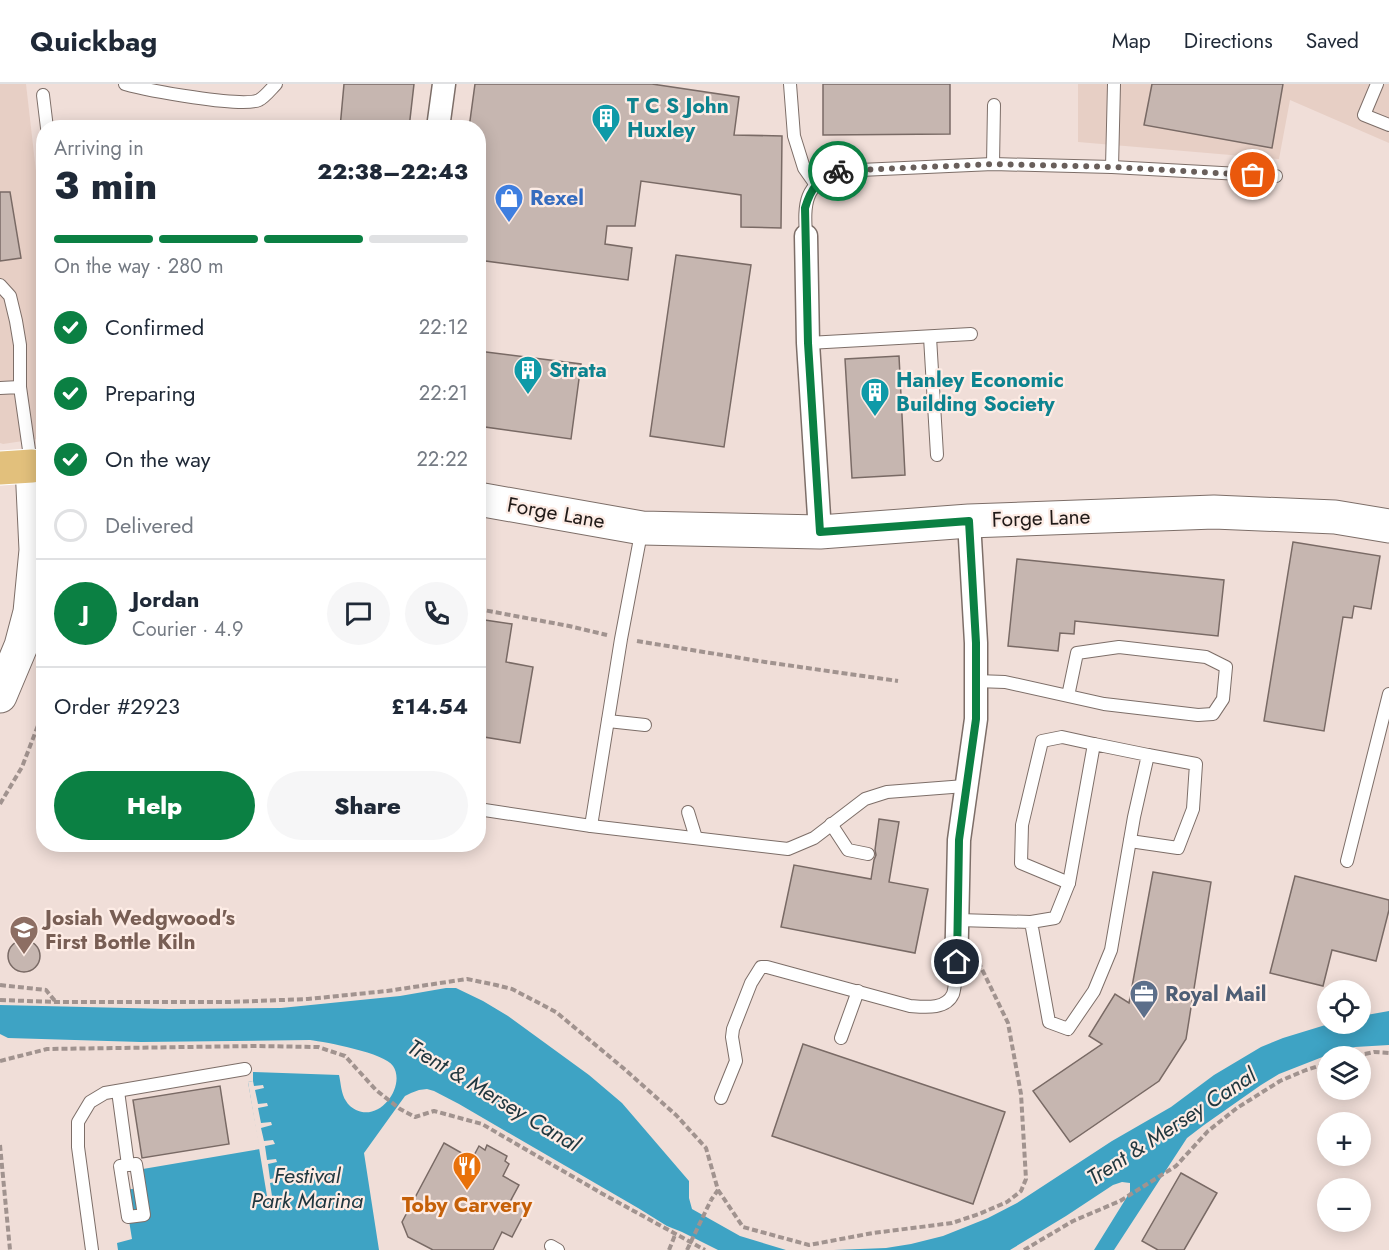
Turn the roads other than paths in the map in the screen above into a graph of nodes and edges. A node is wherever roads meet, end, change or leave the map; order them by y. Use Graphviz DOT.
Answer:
graph roads {
  1 [pos="125,84"];
  2 [pos="276,84"];
  3 [pos="444,84"];
  4 [pos="790,84"];
  5 [pos="1114,84"];
  6 [pos="1377,84"];
  7 [pos="43,95"];
  8 [pos="994,105"];
  9 [pos="46,120"];
  10 [pos="439,120"];
  11 [pos="1389,125"];
  12 [pos="993,164"];
  13 [pos="1112,167"];
  14 [pos="1276,176"];
  15 [pos="816,185"];
  16 [pos="806,236"];
  17 [pos="0,285"];
  18 [pos="971,334"];
  19 [pos="930,337"];
  20 [pos="808,343"];
  21 [pos="20,387"];
  22 [pos="0,388"];
  23 [pos="937,455"];
  24 [pos="16,466"];
  25 [pos="486,500"];
  26 [pos="969,521"];
  27 [pos="1389,526"];
  28 [pos="642,528"];
  29 [pos="820,532"];
  30 [pos="976,681"];
  31 [pos="1389,694"];
  32 [pos="0,696"];
  33 [pos="1068,696"];
  34 [pos="608,721"];
  35 [pos="645,725"];
  36 [pos="1094,744"];
  37 [pos="1148,755"];
  38 [pos="965,786"];
  39 [pos="486,810"];
  40 [pos="688,812"];
  41 [pos="831,824"];
  42 [pos="591,826"];
  43 [pos="696,838"];
  44 [pos="1130,841"];
  45 [pos="868,854"];
  46 [pos="1347,861"];
  47 [pos="1069,883"];
  48 [pos="957,920"];
  49 [pos="1031,922"];
  50 [pos="956,968"];
  51 [pos="858,991"];
  52 [pos="841,1038"];
  53 [pos="245,1069"];
  54 [pos="118,1090"];
  55 [pos="721,1098"];
  56 [pos="128,1165"];
  57 [pos="92,1250"];
  1 -- 2 [label="lane"];
  3 -- 10 [label="street"];
  4 -- 15 [label="lane"];
  5 -- 13 [label="lane"];
  6 -- 11 [label="lane"];
  7 -- 9 [label="lane"];
  8 -- 12 [label="lane"];
  12 -- 13 [label="lane"];
  12 -- 15 [label="lane"];
  13 -- 14 [label="lane"];
  15 -- 16 [label="lane"];
  16 -- 20 [label="street"];
  17 -- 21 [label="lane"];
  18 -- 19 [label="lane"];
  19 -- 20 [label="lane"];
  19 -- 23 [label="lane"];
  20 -- 29 [label="street"];
  21 -- 22 [label="lane"];
  21 -- 24 [label="lane"];
  24 -- 32 [label="street"];
  25 -- 28 [label="street, Forge Lane"];
  26 -- 27 [label="street, Forge Lane"];
  26 -- 29 [label="street, Forge Lane"];
  26 -- 30 [label="street"];
  28 -- 29 [label="street, Forge Lane"];
  28 -- 34 [label="lane"];
  30 -- 33 [label="lane"];
  30 -- 38 [label="street"];
  31 -- 46 [label="lane"];
  33 -- 33 [label="lane"];
  34 -- 35 [label="lane"];
  34 -- 42 [label="lane"];
  36 -- 37 [label="lane"];
  36 -- 47 [label="lane"];
  36 -- 47 [label="lane"];
  37 -- 44 [label="lane"];
  37 -- 44 [label="lane"];
  38 -- 41 [label="lane"];
  38 -- 48 [label="street"];
  39 -- 42 [label="lane"];
  40 -- 43 [label="lane"];
  41 -- 43 [label="lane"];
  41 -- 45 [label="lane"];
  42 -- 43 [label="lane"];
  44 -- 49 [label="lane"];
  47 -- 49 [label="lane"];
  48 -- 49 [label="lane"];
  48 -- 50 [label="street"];
  50 -- 51 [label="lane"];
  51 -- 52 [label="lane"];
  51 -- 55 [label="lane"];
  53 -- 54 [label="lane"];
  54 -- 56 [label="lane"];
  54 -- 57 [label="lane"];
}
